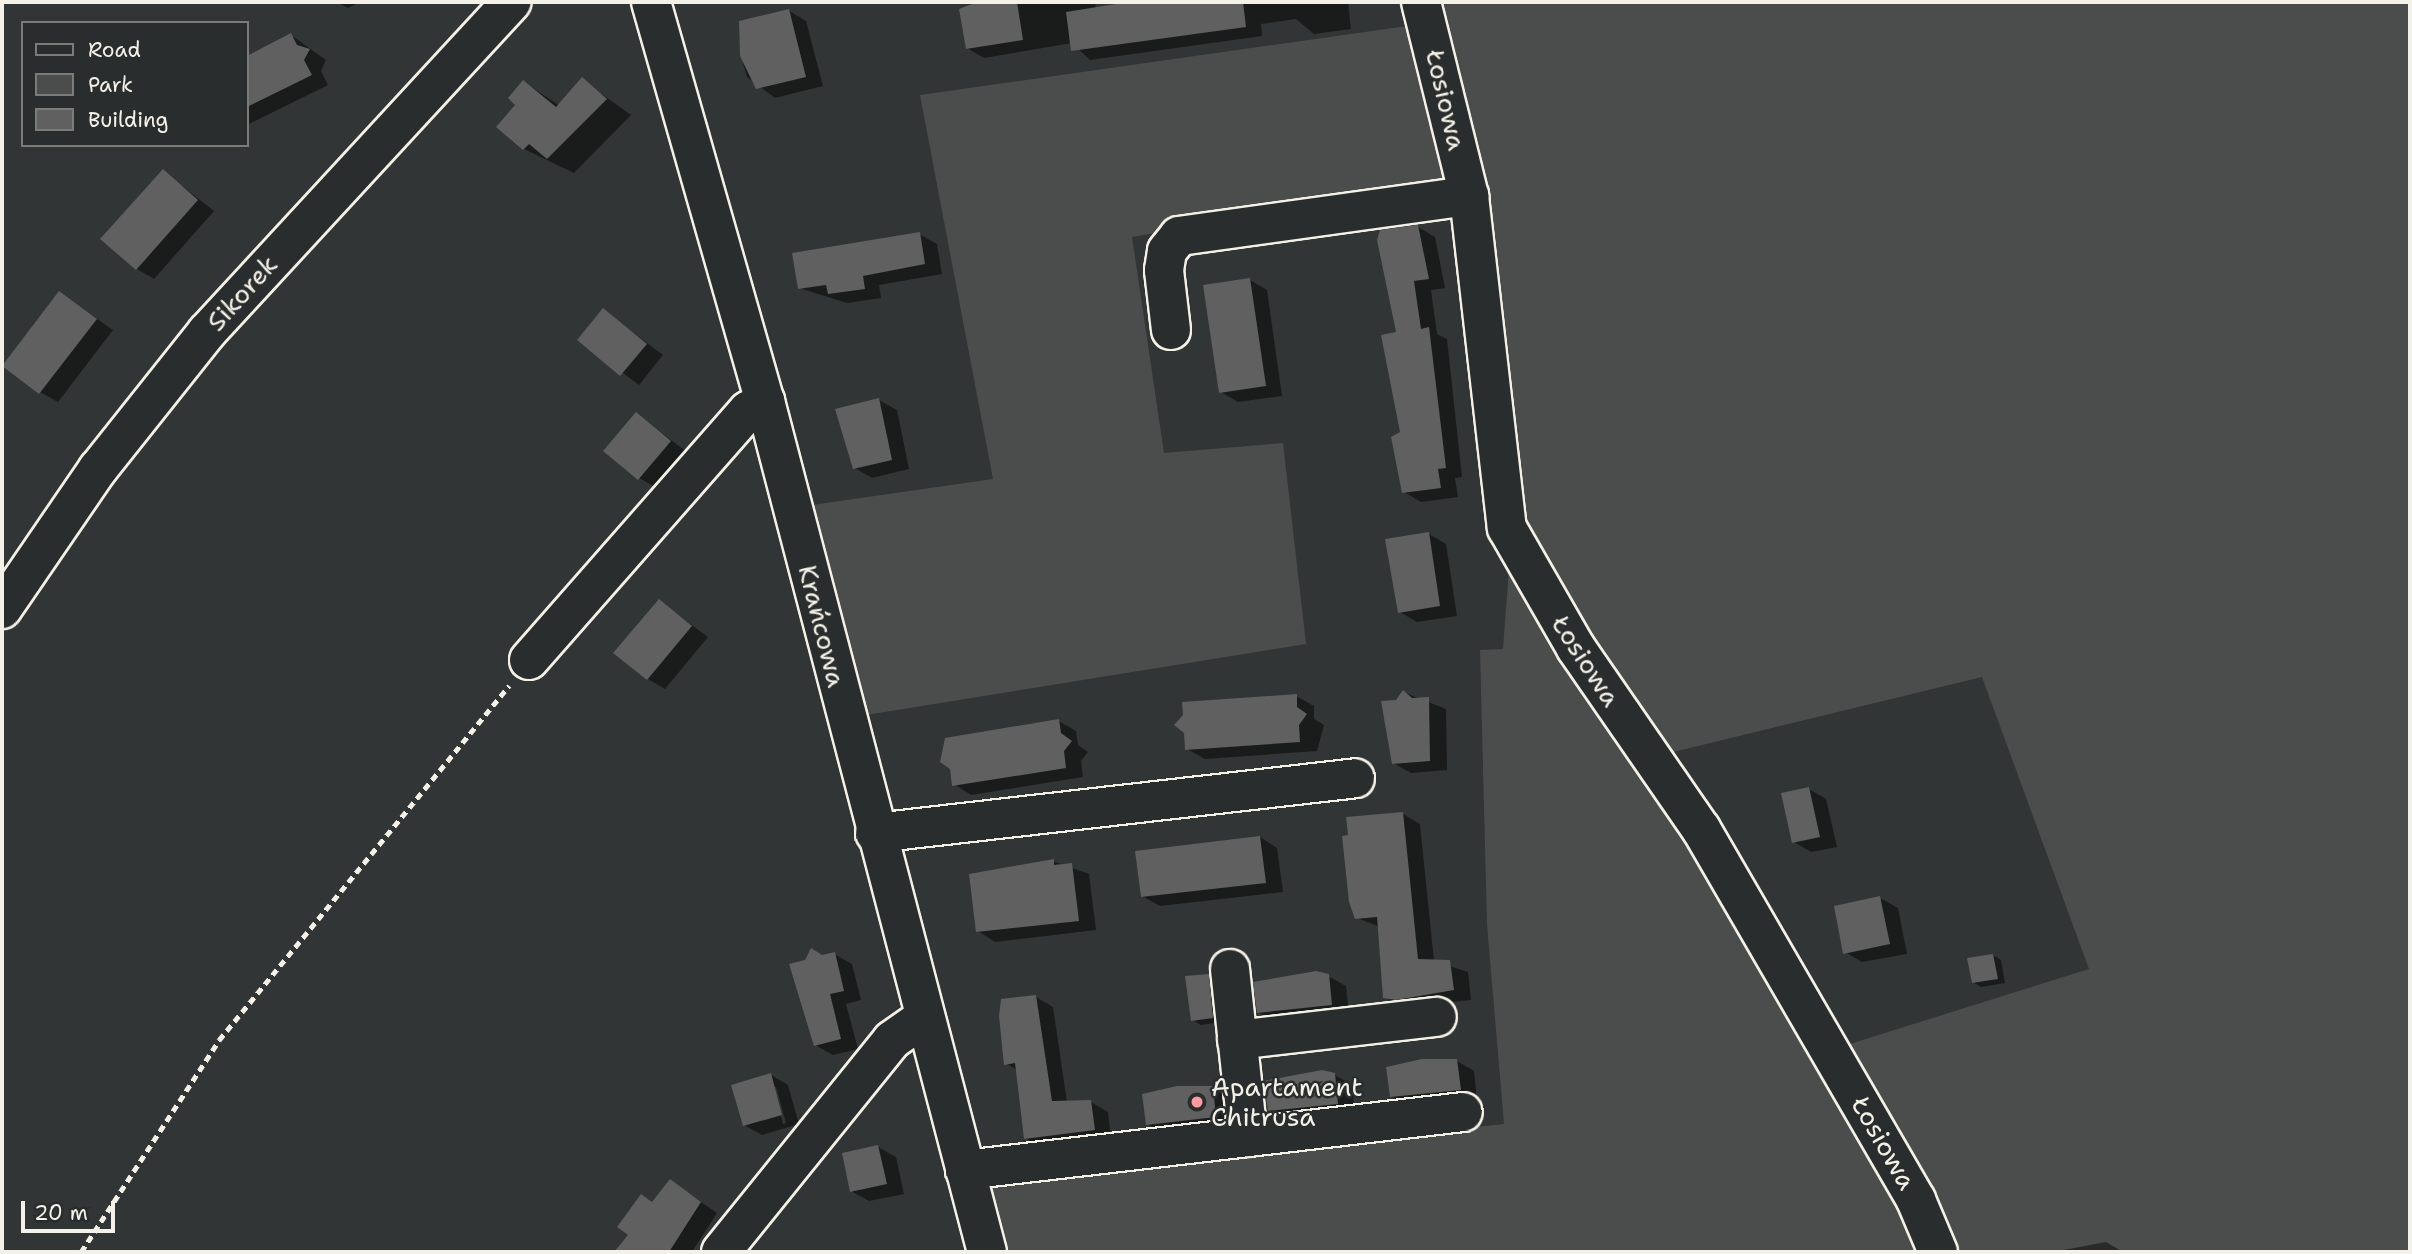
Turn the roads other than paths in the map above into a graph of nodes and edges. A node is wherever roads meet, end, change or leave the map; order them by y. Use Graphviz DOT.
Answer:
graph roads {
  1 [pos="512,2"];
  2 [pos="651,2"];
  3 [pos="1421,2"];
  4 [pos="1469,196"];
  5 [pos="1171,330"];
  6 [pos="765,401"];
  7 [pos="2,609"];
  8 [pos="529,660"];
  9 [pos="1355,778"];
  10 [pos="875,833"];
  11 [pos="1230,969"];
  12 [pos="925,1017"];
  13 [pos="1437,1017"];
  14 [pos="1237,1040"];
  15 [pos="1463,1112"];
  16 [pos="1248,1137"];
  17 [pos="965,1170"];
  18 [pos="721,1252"];
  19 [pos="987,1252"];
  20 [pos="1938,1252"];
  1 -- 7 [label="street, Sikorek"];
  2 -- 6 [label="street, Krańcowa"];
  3 -- 4 [label="street, Łosiowa"];
  4 -- 5 [label="street"];
  4 -- 20 [label="street, Łosiowa"];
  6 -- 8 [label="street"];
  6 -- 10 [label="street, Krańcowa"];
  9 -- 10 [label="street"];
  10 -- 12 [label="street, Krańcowa"];
  11 -- 14 [label="street"];
  12 -- 17 [label="street, Krańcowa"];
  12 -- 18 [label="street"];
  13 -- 14 [label="street"];
  14 -- 16 [label="street"];
  15 -- 16 [label="street"];
  16 -- 17 [label="street"];
  17 -- 19 [label="street, Krańcowa"];
}
